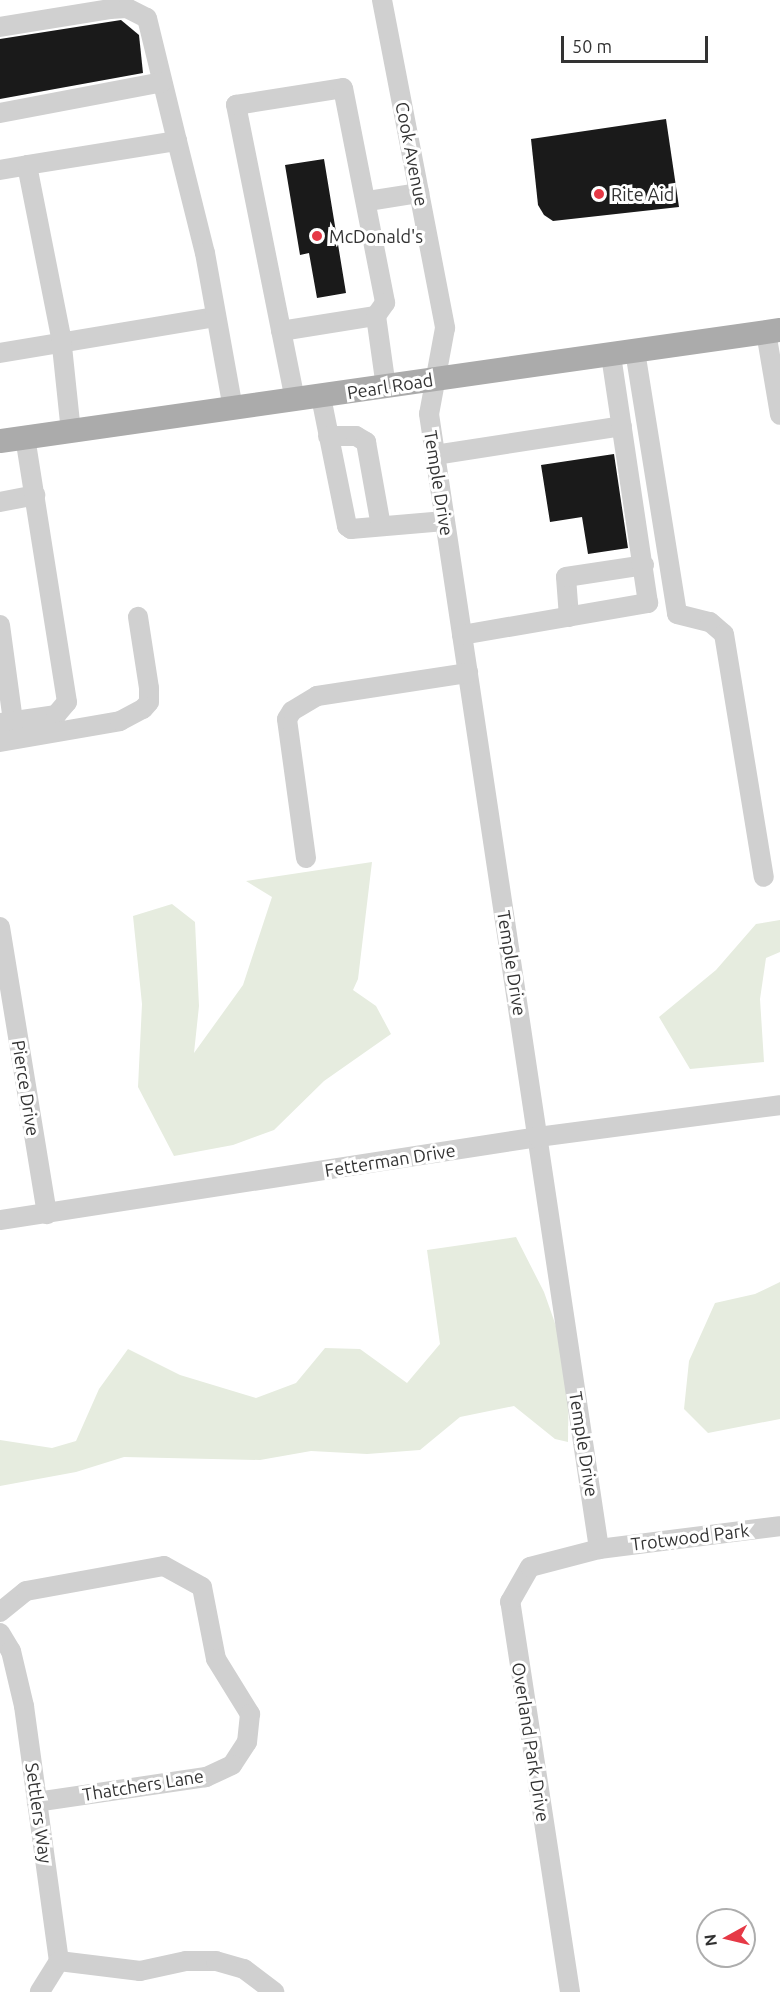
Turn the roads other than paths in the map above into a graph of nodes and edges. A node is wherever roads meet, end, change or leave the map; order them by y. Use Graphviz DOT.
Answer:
graph roads {
  1 [pos="382,0"];
  2 [pos="0,27"];
  3 [pos="162,82"];
  4 [pos="0,113"];
  5 [pos="177,141"];
  6 [pos="27,165"];
  7 [pos="0,170"];
  8 [pos="419,193"];
  9 [pos="368,201"];
  10 [pos="376,316"];
  11 [pos="216,317"];
  12 [pos="281,331"];
  13 [pos="773,331"];
  14 [pos="62,344"];
  15 [pos="635,351"];
  16 [pos="0,353"];
  17 [pos="610,355"];
  18 [pos="434,379"];
  19 [pos="386,387"];
  20 [pos="321,397"];
  21 [pos="295,400"];
  22 [pos="233,409"];
  23 [pos="780,415"];
  24 [pos="622,426"];
  25 [pos="71,432"];
  26 [pos="328,436"];
  27 [pos="25,438"];
  28 [pos="0,441"];
  29 [pos="435,455"];
  30 [pos="35,495"];
  31 [pos="0,502"];
  32 [pos="445,520"];
  33 [pos="381,526"];
  34 [pos="644,565"];
  35 [pos="138,617"];
  36 [pos="569,617"];
  37 [pos="1,630"];
  38 [pos="462,635"];
  39 [pos="468,673"];
  40 [pos="6,722"];
  41 [pos="0,742"];
  42 [pos="306,858"];
  43 [pos="764,877"];
  44 [pos="0,927"];
  45 [pos="780,1105"];
  46 [pos="538,1137"];
  47 [pos="47,1214"];
  48 [pos="0,1220"];
  49 [pos="780,1526"];
  50 [pos="599,1548"];
  51 [pos="0,1612"];
  52 [pos="0,1633"];
  53 [pos="38,1802"];
  54 [pos="58,1961"];
  55 [pos="40,1992"];
  56 [pos="274,1992"];
  57 [pos="570,1992"];
  1 -- 8 [label="street, Cook Avenue"];
  2 -- 3 [label="street"];
  3 -- 4 [label="street"];
  3 -- 5 [label="street"];
  5 -- 6 [label="street"];
  5 -- 11 [label="street"];
  6 -- 7 [label="street"];
  6 -- 14 [label="street"];
  8 -- 9 [label="street"];
  8 -- 18 [label="street, Cook Avenue"];
  9 -- 10 [label="street"];
  9 -- 12 [label="street"];
  10 -- 12 [label="street"];
  10 -- 19 [label="street"];
  11 -- 14 [label="street"];
  11 -- 22 [label="street"];
  12 -- 21 [label="street"];
  13 -- 15 [label="main road, Pearl Road"];
  13 -- 23 [label="street"];
  14 -- 16 [label="street"];
  14 -- 25 [label="street"];
  15 -- 17 [label="main road, Pearl Road"];
  15 -- 43 [label="street"];
  17 -- 18 [label="main road, Pearl Road"];
  17 -- 24 [label="street"];
  18 -- 19 [label="main road, Pearl Road"];
  18 -- 29 [label="street, Temple Drive"];
  19 -- 20 [label="main road, Pearl Road"];
  20 -- 21 [label="main road, Pearl Road"];
  20 -- 26 [label="street"];
  21 -- 22 [label="main road, Pearl Road"];
  22 -- 25 [label="main road, Pearl Road"];
  24 -- 29 [label="street"];
  24 -- 34 [label="street"];
  25 -- 27 [label="main road, Pearl Road"];
  26 -- 33 [label="street"];
  26 -- 33 [label="street"];
  27 -- 28 [label="main road, Pearl Road"];
  27 -- 30 [label="street"];
  29 -- 32 [label="street, Temple Drive"];
  30 -- 31 [label="street"];
  30 -- 40 [label="street"];
  32 -- 33 [label="street"];
  32 -- 38 [label="street, Temple Drive"];
  34 -- 36 [label="street"];
  34 -- 36 [label="street"];
  35 -- 41 [label="street"];
  36 -- 38 [label="street"];
  37 -- 40 [label="street"];
  38 -- 39 [label="street, Temple Drive"];
  39 -- 42 [label="street"];
  39 -- 46 [label="street, Temple Drive"];
  44 -- 47 [label="street, Pierce Drive"];
  45 -- 46 [label="street, Fetterman Drive"];
  46 -- 47 [label="street, Fetterman Drive"];
  46 -- 50 [label="street, Temple Drive"];
  47 -- 48 [label="street, Fetterman Drive"];
  49 -- 50 [label="street, Trotwood Park"];
  50 -- 57 [label="street, Overland Park Drive"];
  51 -- 53 [label="street, Thatchers Lane"];
  52 -- 53 [label="street, Settlers Way"];
  53 -- 54 [label="street, Settlers Way"];
  54 -- 55 [label="street"];
  54 -- 56 [label="street"];
}
